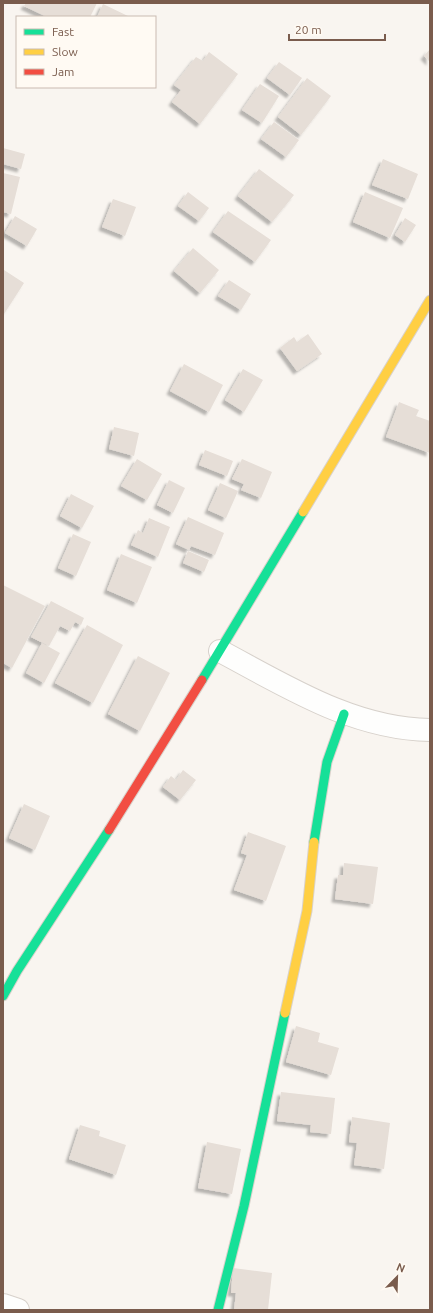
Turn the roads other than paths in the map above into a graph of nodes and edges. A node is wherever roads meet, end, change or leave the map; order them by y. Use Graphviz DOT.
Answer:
graph roads {
  1 [pos="430,300"];
  2 [pos="220,651"];
  3 [pos="344,714"];
  4 [pos="430,730"];
  5 [pos="3,996"];
  6 [pos="3,1305"];
  7 [pos="18,1310"];
  8 [pos="218,1310"];
  1 -- 2 [label="street"];
  2 -- 3 [label="street"];
  2 -- 5 [label="street"];
  3 -- 4 [label="street"];
  3 -- 8 [label="street"];
  6 -- 7 [label="street"];
}
